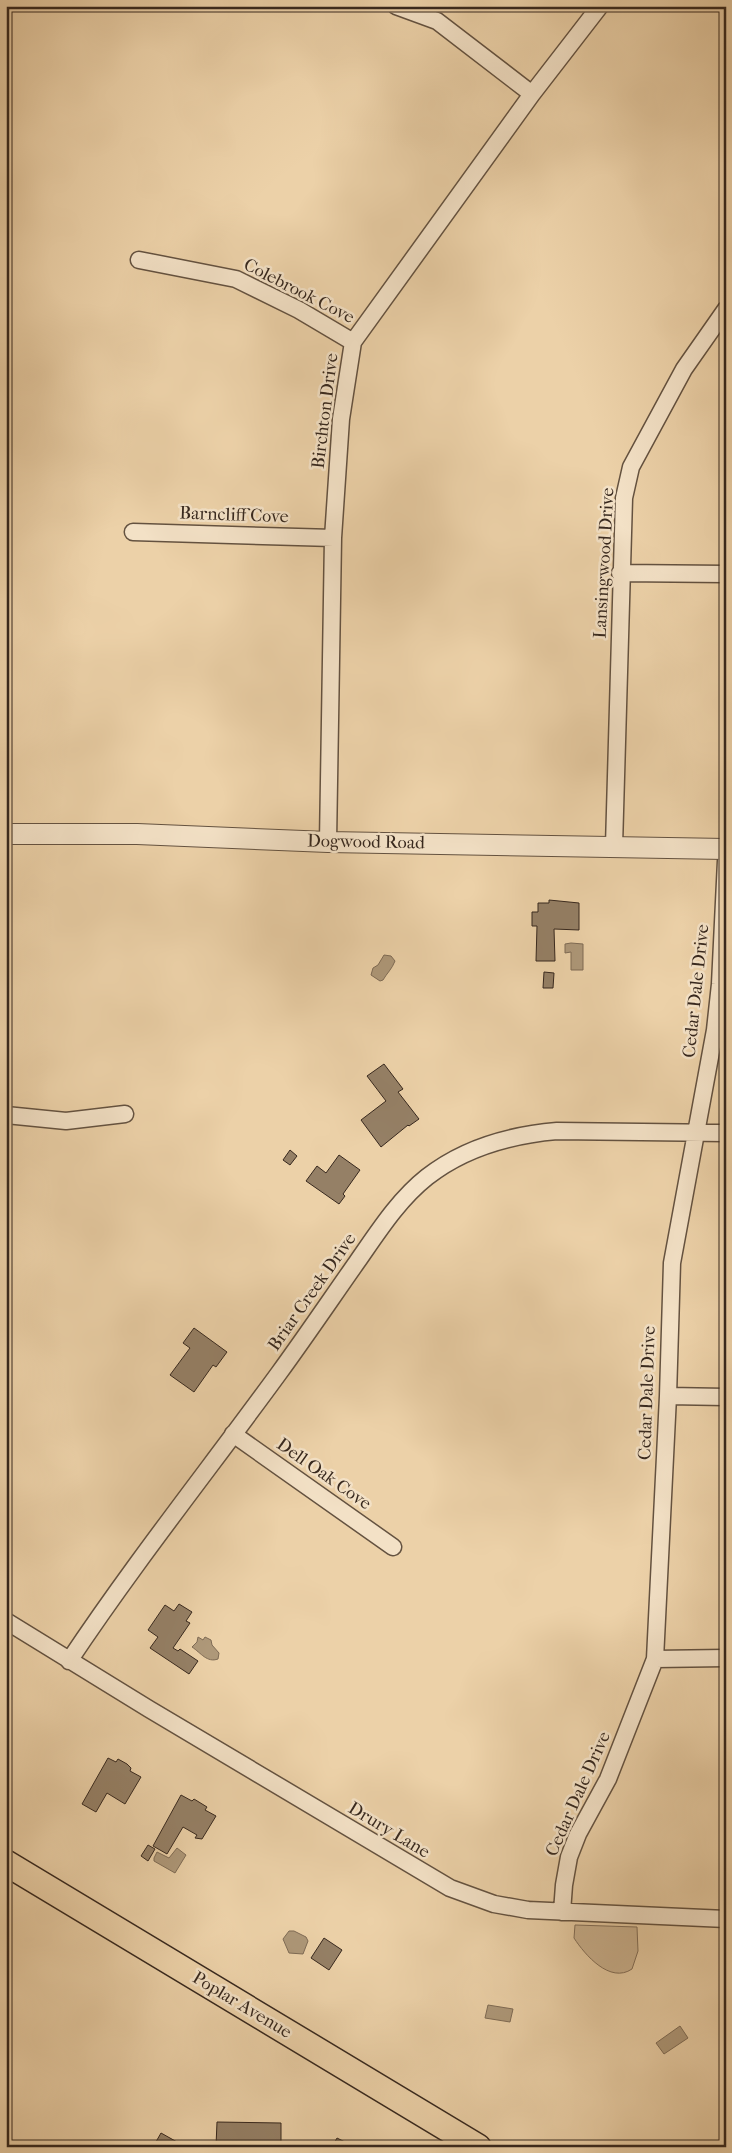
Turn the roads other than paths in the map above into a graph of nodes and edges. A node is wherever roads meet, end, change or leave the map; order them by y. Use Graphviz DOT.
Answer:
graph roads {
  1 [pos="396,6"];
  2 [pos="600,6"];
  3 [pos="532,94"];
  4 [pos="139,260"];
  5 [pos="726,309"];
  6 [pos="354,342"];
  7 [pos="133,532"];
  8 [pos="333,538"];
  9 [pos="620,573"];
  10 [pos="726,574"];
  11 [pos="6,834"];
  12 [pos="328,842"];
  13 [pos="614,846"];
  14 [pos="726,849"];
  15 [pos="726,861"];
  16 [pos="125,1114"];
  17 [pos="6,1115"];
  18 [pos="697,1133"];
  19 [pos="726,1134"];
  20 [pos="668,1396"];
  21 [pos="726,1397"];
  22 [pos="233,1434"];
  23 [pos="393,1547"];
  24 [pos="6,1621"];
  25 [pos="726,1658"];
  26 [pos="655,1659"];
  27 [pos="70,1661"];
  28 [pos="6,1863"];
  29 [pos="562,1912"];
  30 [pos="726,1918"];
  31 [pos="478,2147"];
  1 -- 3 [label="street"];
  2 -- 3 [label="street, Birchton Drive"];
  3 -- 6 [label="street, Birchton Drive"];
  4 -- 6 [label="street, Colebrook Cove"];
  5 -- 9 [label="street, Lansingwood Drive"];
  6 -- 8 [label="street, Birchton Drive"];
  7 -- 8 [label="street, Barncliff Cove"];
  8 -- 12 [label="street, Birchton Drive"];
  9 -- 10 [label="street"];
  9 -- 13 [label="street, Lansingwood Drive"];
  11 -- 12 [label="street, Dogwood Road"];
  12 -- 13 [label="street, Dogwood Road"];
  13 -- 14 [label="street, Dogwood Road"];
  15 -- 18 [label="street, Cedar Dale Drive"];
  16 -- 17 [label="street"];
  18 -- 19 [label="street, Briar Creek Drive"];
  18 -- 20 [label="street, Cedar Dale Drive"];
  18 -- 22 [label="street, Briar Creek Drive"];
  20 -- 21 [label="street"];
  20 -- 26 [label="street, Cedar Dale Drive"];
  22 -- 23 [label="street, Dell Oak Cove"];
  22 -- 27 [label="street, Briar Creek Drive"];
  24 -- 27 [label="street, Drury Lane"];
  25 -- 26 [label="street"];
  26 -- 29 [label="street, Cedar Dale Drive"];
  27 -- 29 [label="street, Drury Lane"];
  28 -- 31 [label="main road, Poplar Avenue"];
  29 -- 30 [label="street, Drury Lane"];
}
